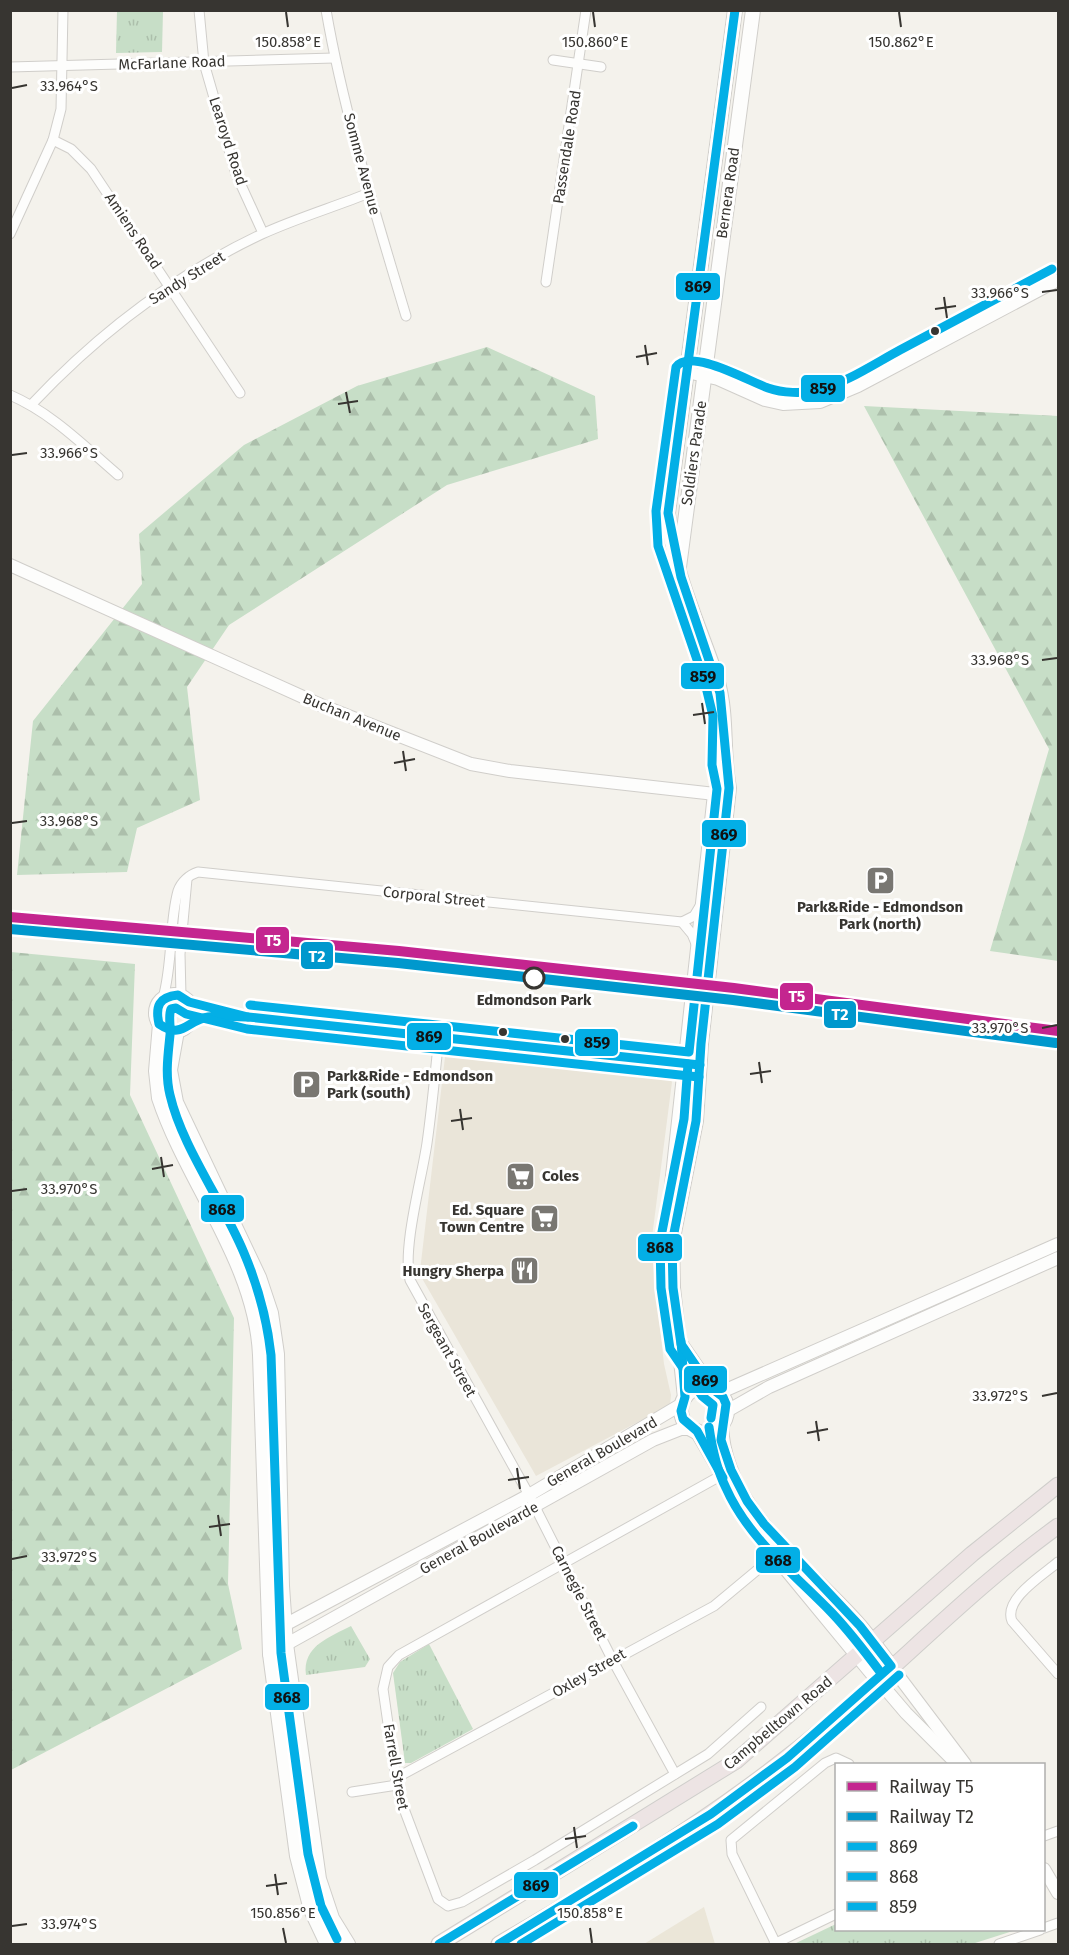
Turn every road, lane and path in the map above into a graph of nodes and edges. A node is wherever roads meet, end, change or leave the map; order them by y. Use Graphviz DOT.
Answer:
graph roads {
  1 [pos="63,10"];
  2 [pos="199,10"];
  3 [pos="326,10"];
  4 [pos="586,10"];
  5 [pos="735,10"];
  6 [pos="753,10"];
  7 [pos="334,58"];
  8 [pos="553,60"];
  9 [pos="204,63"];
  10 [pos="579,64"];
  11 [pos="10,67"];
  12 [pos="63,67"];
  13 [pos="602,67"];
  14 [pos="53,140"];
  15 [pos="369,193"];
  16 [pos="263,233"];
  17 [pos="10,234"];
  18 [pos="1059,280"];
  19 [pos="546,282"];
  20 [pos="169,285"];
  21 [pos="406,316"];
  22 [pos="687,372"];
  23 [pos="705,376"];
  24 [pos="240,393"];
  25 [pos="10,395"];
  26 [pos="32,404"];
  27 [pos="118,475"];
  28 [pos="10,565"];
  29 [pos="679,567"];
  30 [pos="724,764"];
  31 [pos="715,794"];
  32 [pos="703,899"];
  33 [pos="181,900"];
  34 [pos="682,922"];
  35 [pos="702,956"];
  36 [pos="163,998"];
  37 [pos="185,999"];
  38 [pos="248,1017"];
  39 [pos="159,1024"];
  40 [pos="189,1024"];
  41 [pos="178,1031"];
  42 [pos="695,1035"];
  43 [pos="439,1037"];
  44 [pos="685,1064"];
  45 [pos="700,1065"];
  46 [pos="672,1243"];
  47 [pos="1059,1244"];
  48 [pos="1059,1258"];
  49 [pos="992,1288"];
  50 [pos="927,1302"];
  51 [pos="277,1337"];
  52 [pos="259,1338"];
  53 [pos="681,1344"];
  54 [pos="715,1391"];
  55 [pos="684,1401"];
  56 [pos="727,1411"];
  57 [pos="721,1425"];
  58 [pos="695,1430"];
  59 [pos="722,1476"];
  60 [pos="1059,1485"];
  61 [pos="529,1495"];
  62 [pos="535,1507"];
  63 [pos="754,1511"];
  64 [pos="1059,1526"];
  65 [pos="452,1536"];
  66 [pos="774,1556"];
  67 [pos="1059,1562"];
  68 [pos="565,1563"];
  69 [pos="285,1625"];
  70 [pos="267,1634"];
  71 [pos="872,1641"];
  72 [pos="287,1644"];
  73 [pos="268,1654"];
  74 [pos="858,1654"];
  75 [pos="612,1659"];
  76 [pos="891,1666"];
  77 [pos="1059,1674"];
  78 [pos="878,1679"];
  79 [pos="761,1707"];
  80 [pos="847,1763"];
  81 [pos="956,1763"];
  82 [pos="965,1763"];
  83 [pos="675,1774"];
  84 [pos="396,1781"];
  85 [pos="352,1792"];
  86 [pos="1045,1871"];
  87 [pos="1059,1893"];
  88 [pos="835,1915"];
  89 [pos="1036,1931"];
  90 [pos="326,1944"];
  91 [pos="349,1944"];
  92 [pos="440,1944"];
  93 [pos="499,1944"];
  94 [pos="775,1944"];
  95 [pos="999,1944"];
  1 -- 12 [label="street"];
  2 -- 9 [label="street, Learoyd Road"];
  3 -- 7 [label="street, Somme Avenue"];
  4 -- 10 [label="street, Passendale Road"];
  5 -- 22 [label="main road, Bernera Road"];
  6 -- 23 [label="main road, Bernera Road"];
  7 -- 9 [label="street, McFarlane Road"];
  7 -- 15 [label="street, Somme Avenue"];
  8 -- 10 [label="street"];
  9 -- 12 [label="street, McFarlane Road"];
  9 -- 16 [label="street, Learoyd Road"];
  10 -- 13 [label="street"];
  10 -- 19 [label="street, Passendale Road"];
  11 -- 12 [label="street, McFarlane Road"];
  12 -- 14 [label="street"];
  14 -- 17 [label="street"];
  14 -- 20 [label="street, Amiens Road"];
  15 -- 16 [label="street, Sandy Street"];
  15 -- 21 [label="street, Somme Avenue"];
  16 -- 20 [label="street, Sandy Street"];
  18 -- 23 [label="street"];
  20 -- 24 [label="street, Amiens Road"];
  20 -- 26 [label="street, Sandy Street"];
  22 -- 23 [label="street"];
  22 -- 29 [label="main road, Soldiers Parade"];
  23 -- 29 [label="main road, Soldiers Parade"];
  25 -- 26 [label="street"];
  26 -- 27 [label="street"];
  28 -- 31 [label="street, Buchan Avenue"];
  29 -- 30 [label="main road, Soldiers Parade"];
  30 -- 31 [label="main road, Soldiers Parade"];
  30 -- 35 [label="main road, Soldiers Parade"];
  31 -- 32 [label="main road, Soldiers Parade"];
  32 -- 34 [label="street"];
  32 -- 35 [label="main road, Soldiers Parade"];
  33 -- 34 [label="street, Corporal Street"];
  33 -- 36 [label="street"];
  33 -- 37 [label="street"];
  34 -- 35 [label="street"];
  35 -- 42 [label="main road, Soldiers Parade"];
  36 -- 37 [label="street"];
  36 -- 39 [label="street"];
  37 -- 38 [label="street"];
  37 -- 40 [label="street"];
  38 -- 40 [label="street"];
  38 -- 43 [label="street"];
  39 -- 41 [label="street"];
  39 -- 52 [label="street"];
  40 -- 41 [label="street"];
  41 -- 51 [label="street"];
  42 -- 44 [label="main road, Soldiers Parade"];
  42 -- 45 [label="main road, Soldiers Parade"];
  43 -- 44 [label="street"];
  43 -- 61 [label="street, Sergeant Street"];
  44 -- 45 [label="street"];
  44 -- 46 [label="main road, Soldiers Parade"];
  45 -- 46 [label="main road, Soldiers Parade"];
  46 -- 53 [label="main road, Soldiers Parade"];
  47 -- 50 [label="street"];
  48 -- 49 [label="street"];
  49 -- 50 [label="street"];
  49 -- 56 [label="street"];
  50 -- 54 [label="street"];
  51 -- 52 [label="street"];
  51 -- 69 [label="street"];
  52 -- 70 [label="street"];
  53 -- 54 [label="main road, Soldiers Parade"];
  53 -- 55 [label="main road, Soldiers Parade"];
  54 -- 55 [label="main road"];
  54 -- 56 [label="main road"];
  55 -- 58 [label="main road"];
  55 -- 61 [label="street, General Boulevard"];
  56 -- 57 [label="main road"];
  57 -- 58 [label="main road"];
  57 -- 63 [label="main road"];
  58 -- 59 [label="main road"];
  58 -- 62 [label="street, General Boulevarde"];
  59 -- 66 [label="main road"];
  59 -- 68 [label="street, Farrell Street"];
  60 -- 71 [label="main road, Campbelltown Road"];
  61 -- 62 [label="street, Sergeant Street"];
  61 -- 65 [label="street, General Boulevard"];
  62 -- 65 [label="street"];
  62 -- 68 [label="street, Carnegie Street"];
  62 -- 72 [label="street, General Boulevarde"];
  63 -- 66 [label="main road"];
  63 -- 71 [label="main road"];
  64 -- 76 [label="main road, Campbelltown Road"];
  65 -- 69 [label="street, General Boulevard"];
  66 -- 74 [label="main road"];
  66 -- 75 [label="street, Oxley Street"];
  67 -- 77 [label="street"];
  68 -- 75 [label="street, Carnegie Street"];
  68 -- 84 [label="street, Farrell Street"];
  69 -- 70 [label="street, General Boulevard"];
  69 -- 72 [label="street"];
  70 -- 73 [label="street"];
  71 -- 74 [label="main road, Campbelltown Road"];
  71 -- 76 [label="main road"];
  72 -- 73 [label="street, General Boulevarde"];
  72 -- 91 [label="street"];
  73 -- 90 [label="street"];
  74 -- 78 [label="main road"];
  74 -- 92 [label="main road, Campbelltown Road"];
  75 -- 83 [label="street, Carnegie Street"];
  75 -- 84 [label="street, Oxley Street"];
  76 -- 78 [label="main road, Campbelltown Road"];
  76 -- 82 [label="street"];
  78 -- 81 [label="street"];
  78 -- 93 [label="main road, Campbelltown Road"];
  79 -- 83 [label="street, Farrell Street"];
  80 -- 94 [label="street"];
  83 -- 84 [label="street, Farrell Street"];
  84 -- 85 [label="street, Oxley Street"];
  86 -- 87 [label="street"];
  88 -- 94 [label="street"];
  89 -- 95 [label="street"];
}
